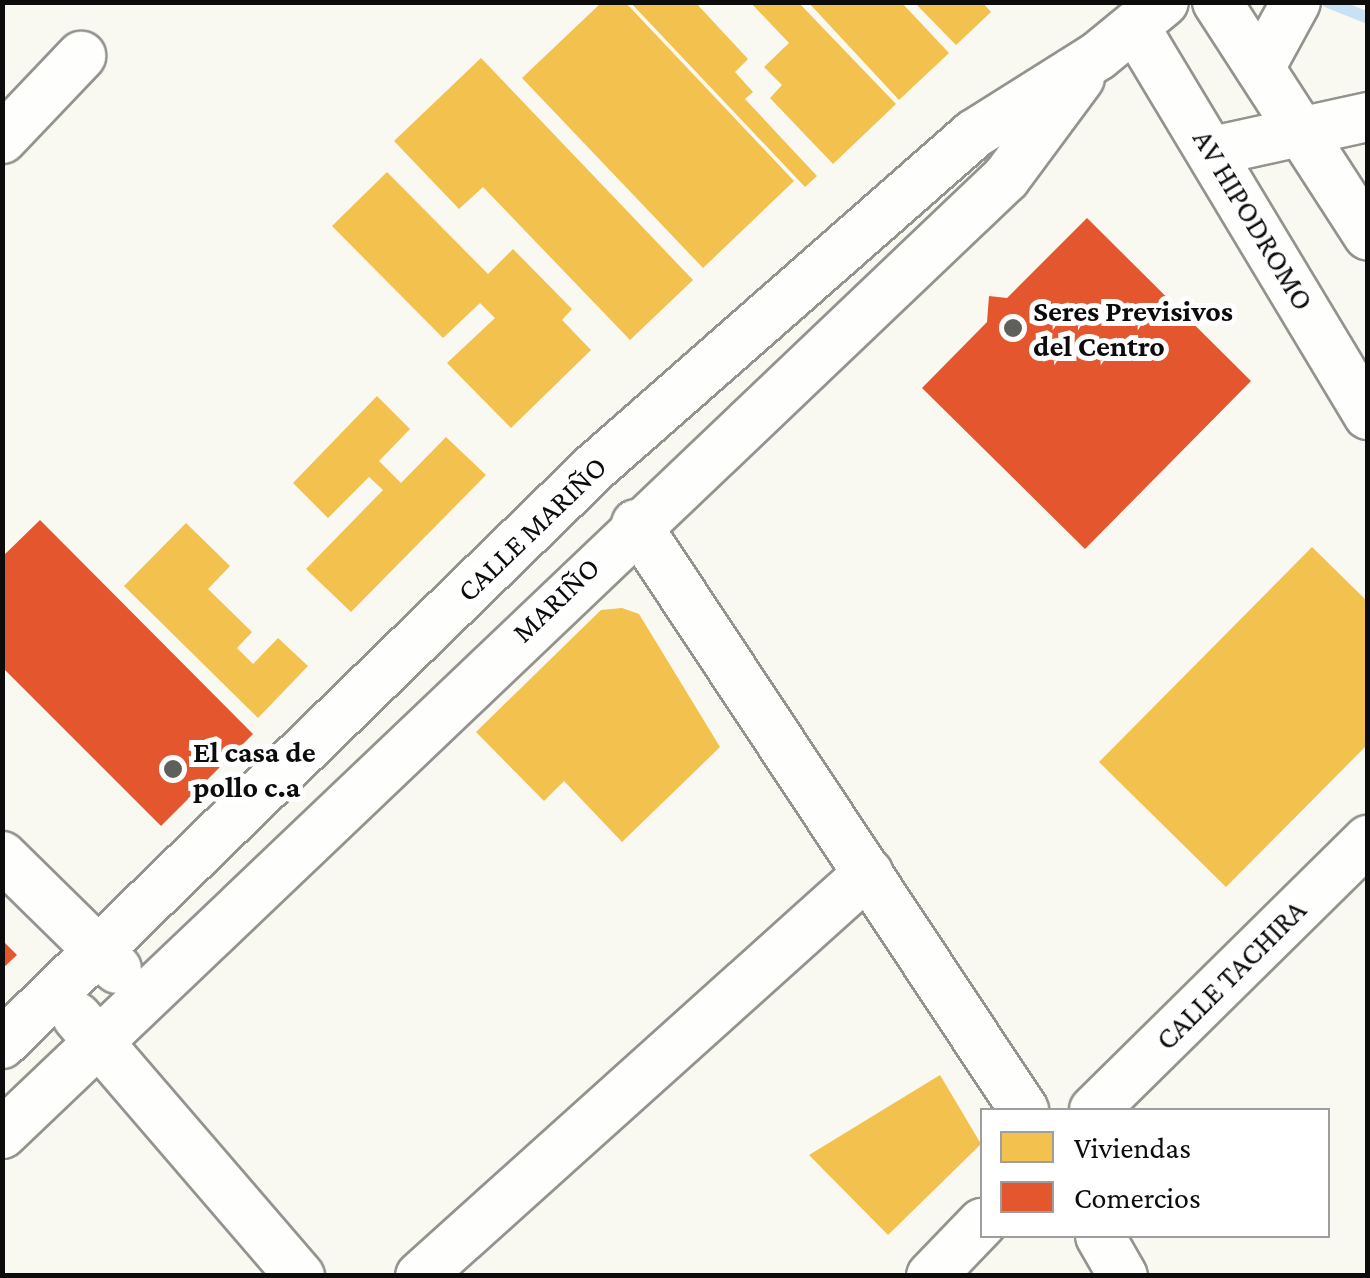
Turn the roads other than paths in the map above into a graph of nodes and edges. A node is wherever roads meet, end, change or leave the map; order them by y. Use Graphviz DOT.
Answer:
graph roads {
  1 [pos="1217,2"];
  2 [pos="1292,10"];
  3 [pos="1150,15"];
  4 [pos="81,56"];
  5 [pos="1098,56"];
  6 [pos="1260,68"];
  7 [pos="1368,117"];
  8 [pos="1303,132"];
  9 [pos="2,138"];
  10 [pos="1213,151"];
  11 [pos="1368,235"];
  12 [pos="1368,416"];
  13 [pos="636,524"];
  14 [pos="1368,840"];
  15 [pos="2,856"];
  16 [pos="868,874"];
  17 [pos="98,948"];
  18 [pos="54,992"];
  19 [pos="141,996"];
  20 [pos="96,1039"];
  21 [pos="2,1044"];
  22 [pos="1023,1108"];
  23 [pos="1096,1108"];
  24 [pos="2,1134"];
  25 [pos="980,1225"];
  26 [pos="1101,1238"];
  27 [pos="300,1276"];
  28 [pos="420,1276"];
  29 [pos="931,1276"];
  30 [pos="1123,1276"];
  1 -- 6 [label="street"];
  2 -- 6 [label="street"];
  3 -- 5 [label="street"];
  3 -- 10 [label="street, AV HIPODROMO"];
  4 -- 9 [label="street"];
  5 -- 13 [label="street, MARIÑO"];
  5 -- 17 [label="street, CALLE MARIÑO"];
  6 -- 8 [label="street"];
  7 -- 8 [label="street"];
  8 -- 10 [label="street"];
  8 -- 11 [label="street"];
  10 -- 12 [label="street, AV HIPODROMO"];
  13 -- 16 [label="street"];
  13 -- 19 [label="street, MARIÑO"];
  14 -- 23 [label="street, CALLE TACHIRA"];
  15 -- 17 [label="street"];
  16 -- 22 [label="street"];
  16 -- 28 [label="street"];
  17 -- 18 [label="street, CALLE MARIÑO"];
  17 -- 19 [label="street"];
  18 -- 20 [label="street"];
  18 -- 21 [label="street, CALLE MARIÑO"];
  19 -- 20 [label="street, MARIÑO"];
  20 -- 24 [label="street, MARIÑO"];
  20 -- 27 [label="street"];
  25 -- 29 [label="street"];
  26 -- 30 [label="street"];
}
